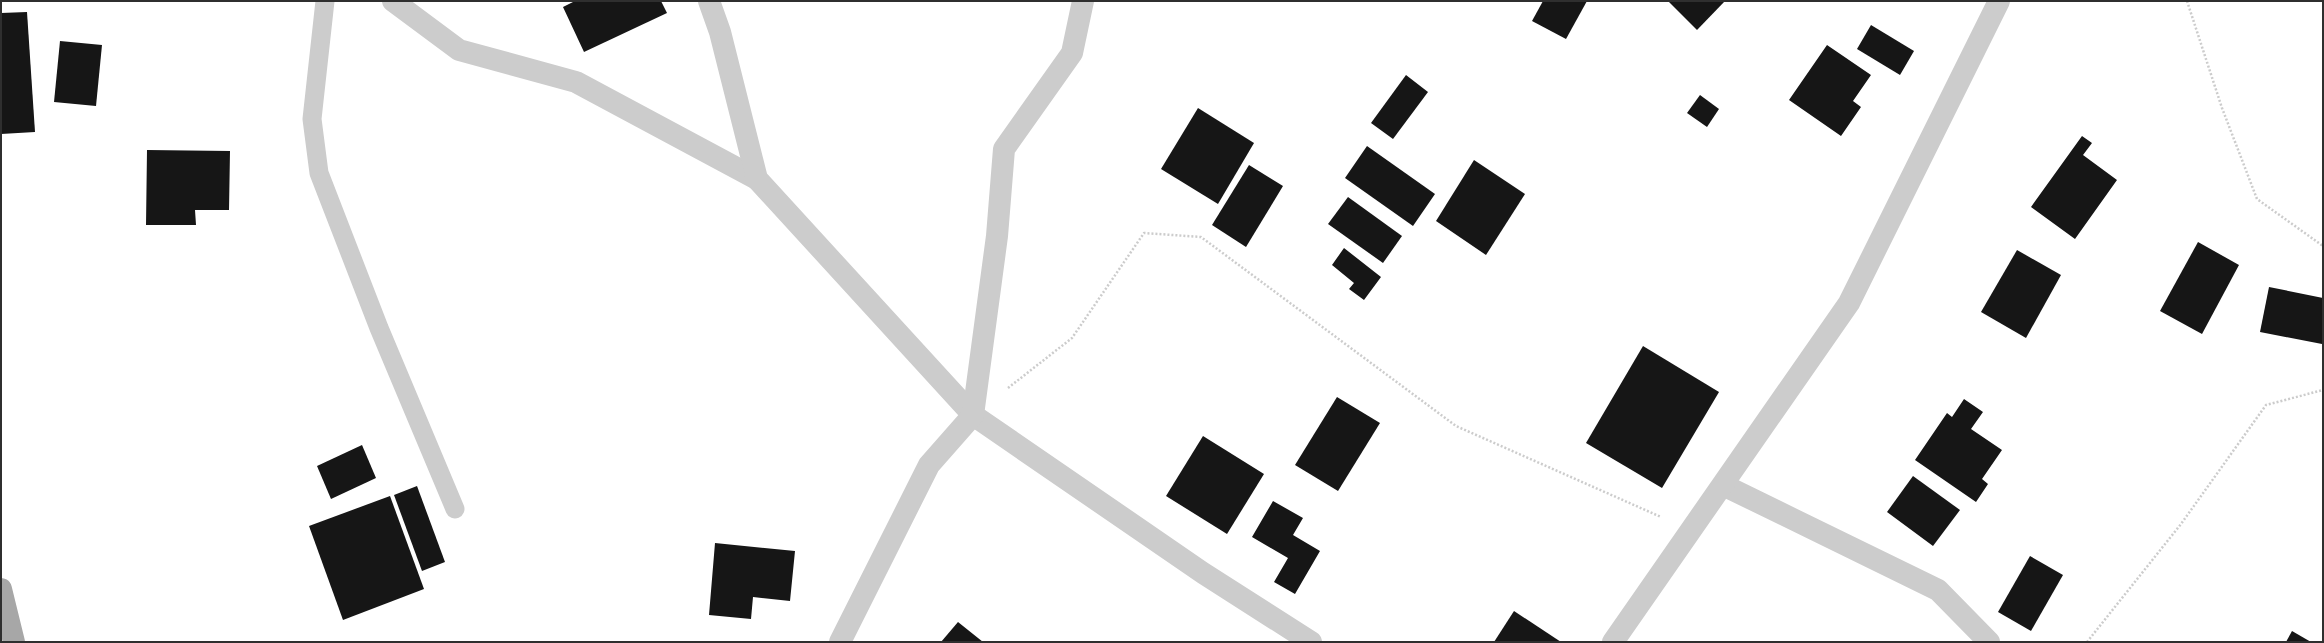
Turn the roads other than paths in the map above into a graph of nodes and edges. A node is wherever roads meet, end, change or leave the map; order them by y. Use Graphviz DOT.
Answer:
graph roads {
  1 [pos="325,1"];
  2 [pos="393,1"];
  3 [pos="709,1"];
  4 [pos="1083,1"];
  5 [pos="1999,1"];
  6 [pos="757,179"];
  7 [pos="973,415"];
  8 [pos="1723,486"];
  9 [pos="455,509"];
  10 [pos="1,589"];
  11 [pos="14,642"];
  12 [pos="840,642"];
  13 [pos="1311,642"];
  14 [pos="1614,642"];
  15 [pos="1989,642"];
  1 -- 9 [label="lane"];
  2 -- 6 [label="street"];
  3 -- 6 [label="street"];
  4 -- 7 [label="street"];
  5 -- 8 [label="street"];
  6 -- 7 [label="street"];
  7 -- 12 [label="street"];
  7 -- 13 [label="street"];
  8 -- 14 [label="street"];
  8 -- 15 [label="street"];
  10 -- 11 [label="main road"];
}
